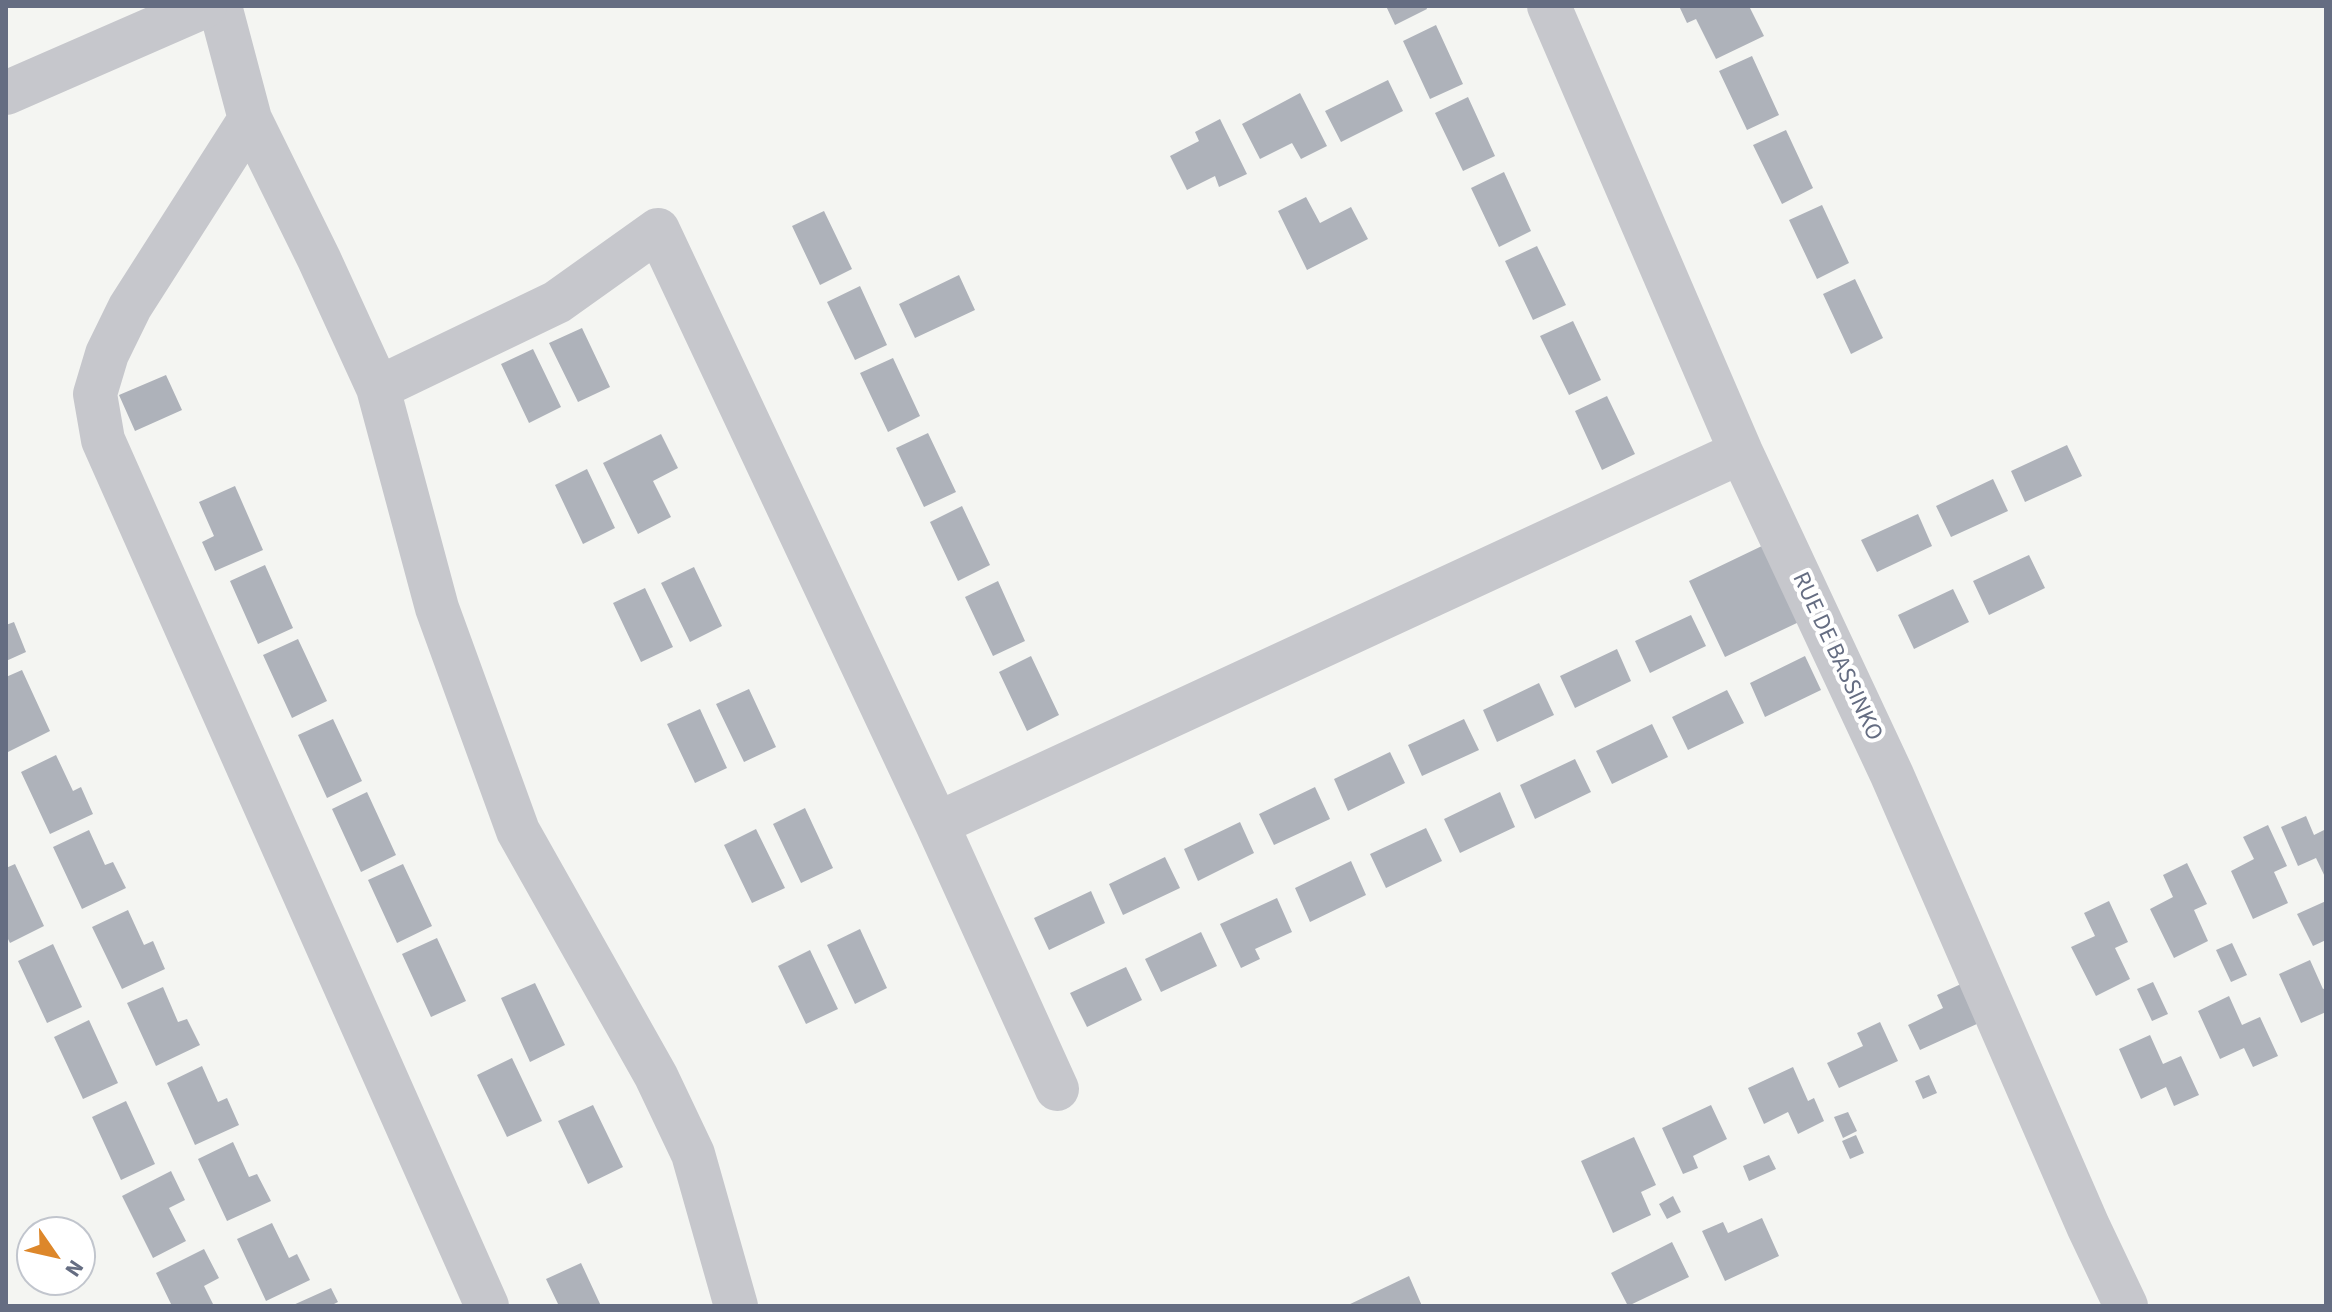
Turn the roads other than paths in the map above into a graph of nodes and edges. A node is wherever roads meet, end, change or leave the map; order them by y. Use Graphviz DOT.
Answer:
graph roads {
  1 [pos="205,6"];
  2 [pos="220,6"];
  3 [pos="1549,6"];
  4 [pos="6,93"];
  5 [pos="250,119"];
  6 [pos="378,388"];
  7 [pos="1741,452"];
  8 [pos="937,824"];
  9 [pos="1057,1089"];
  10 [pos="487,1306"];
  11 [pos="736,1306"];
  12 [pos="2126,1306"];
  1 -- 4 [label="street"];
  2 -- 5 [label="street"];
  3 -- 7 [label="street, RUE DE BASSINKO"];
  5 -- 6 [label="street"];
  5 -- 10 [label="street"];
  6 -- 8 [label="street"];
  6 -- 11 [label="street"];
  7 -- 8 [label="street"];
  7 -- 12 [label="street, RUE DE BASSINKO"];
  8 -- 9 [label="street"];
}
